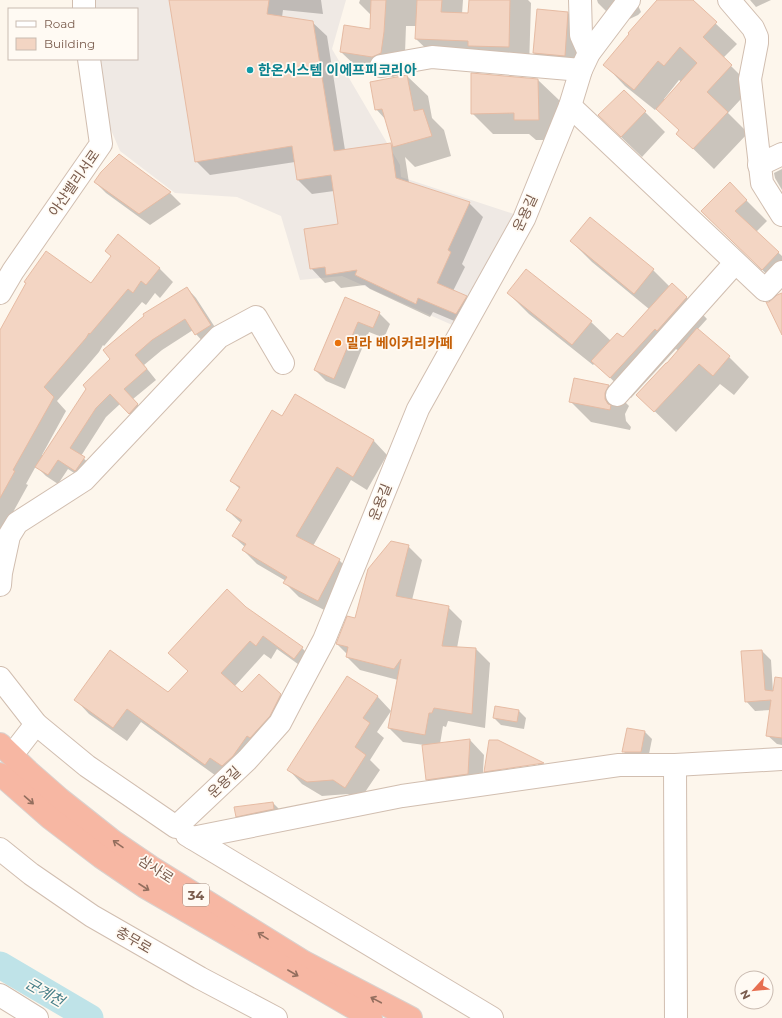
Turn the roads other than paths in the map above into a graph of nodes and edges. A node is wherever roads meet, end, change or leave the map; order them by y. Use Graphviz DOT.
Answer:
graph roads {
  1 [pos="580,0"];
  2 [pos="629,0"];
  3 [pos="729,0"];
  4 [pos="89,60"];
  5 [pos="585,61"];
  6 [pos="381,66"];
  7 [pos="570,106"];
  8 [pos="782,154"];
  9 [pos="759,165"];
  10 [pos="782,215"];
  11 [pos="735,263"];
  12 [pos="782,272"];
  13 [pos="0,293"];
  14 [pos="282,363"];
  15 [pos="617,395"];
  16 [pos="0,585"];
  17 [pos="0,678"];
  18 [pos="36,724"];
  19 [pos="9,745"];
  20 [pos="782,759"];
  21 [pos="675,765"];
  22 [pos="0,774"];
  23 [pos="184,833"];
  24 [pos="0,849"];
  25 [pos="0,995"];
  26 [pos="37,1018"];
  27 [pos="276,1018"];
  28 [pos="371,1018"];
  29 [pos="411,1018"];
  30 [pos="492,1018"];
  31 [pos="676,1018"];
  1 -- 5 [label="street"];
  2 -- 5 [label="street, 운용길"];
  3 -- 9 [label="street"];
  4 -- 13 [label="street, 아산밸리서로"];
  5 -- 6 [label="street"];
  5 -- 7 [label="street, 운용길"];
  7 -- 11 [label="street"];
  7 -- 23 [label="street, 운용길"];
  8 -- 9 [label="street"];
  9 -- 10 [label="street"];
  11 -- 12 [label="street"];
  11 -- 15 [label="street"];
  14 -- 16 [label="street"];
  17 -- 18 [label="street"];
  18 -- 19 [label="street"];
  18 -- 23 [label="street"];
  29 -- 19 [label="highway, 삼사로 / 34, one-way"];
  20 -- 21 [label="street"];
  21 -- 23 [label="street"];
  21 -- 31 [label="street"];
  22 -- 28 [label="highway, 삼사로 / 34, one-way"];
  23 -- 30 [label="street"];
  24 -- 27 [label="street, 충무로"];
  25 -- 26 [label="street"];
}
